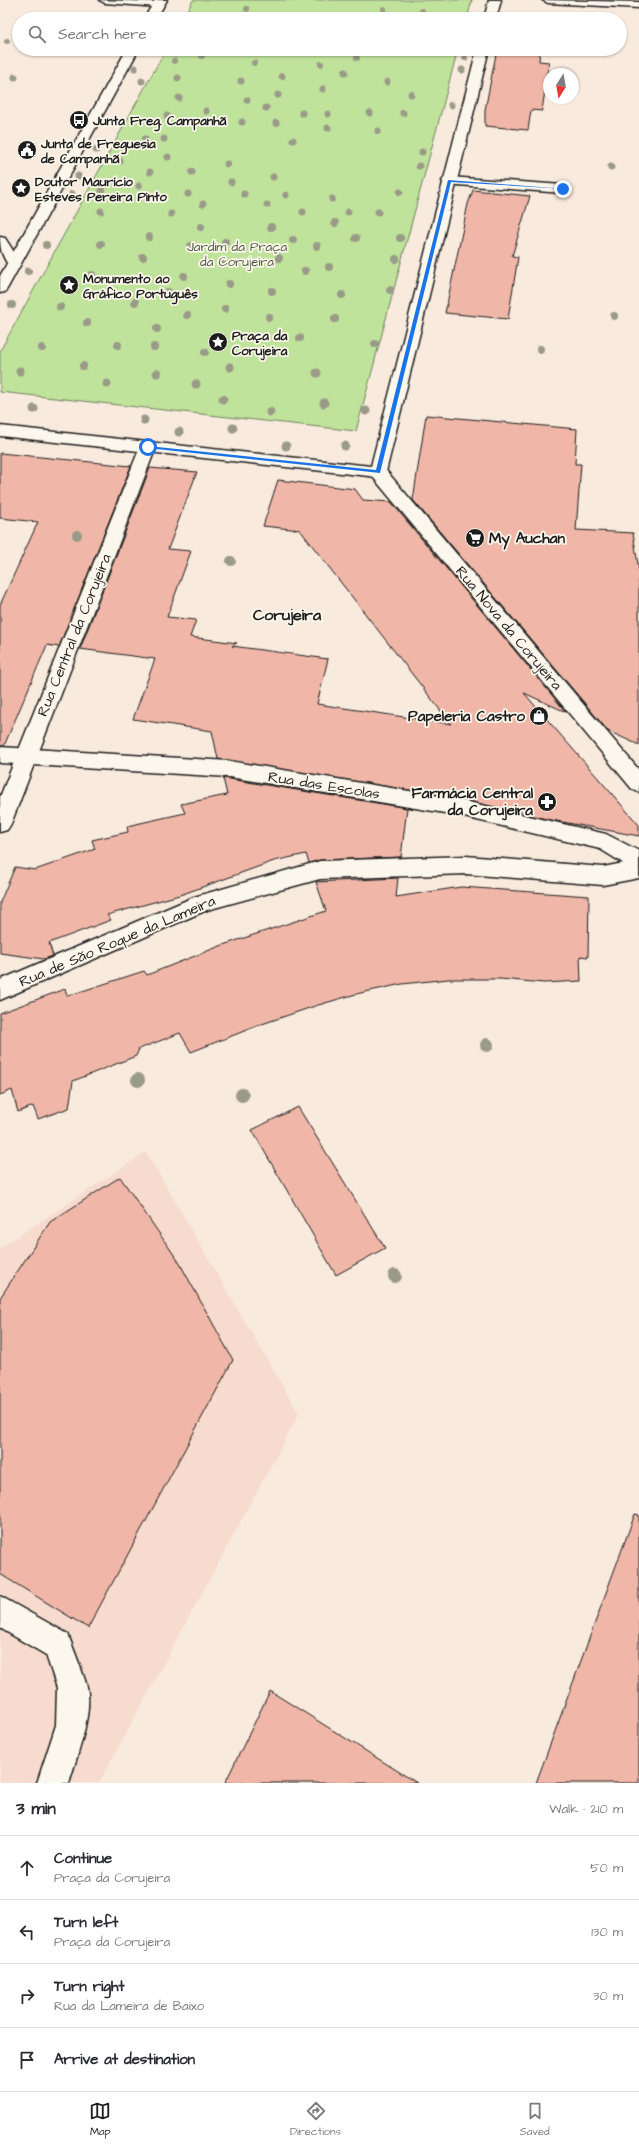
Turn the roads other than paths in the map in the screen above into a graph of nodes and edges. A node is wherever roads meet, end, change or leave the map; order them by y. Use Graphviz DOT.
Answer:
graph roads {
  1 [pos="105,0"];
  2 [pos="495,0"];
  3 [pos="548,0"];
  4 [pos="159,2"];
  5 [pos="622,4"];
  6 [pos="639,5"];
  7 [pos="639,10"];
  8 [pos="154,12"];
  9 [pos="492,12"];
  10 [pos="129,56"];
  11 [pos="481,56"];
  12 [pos="449,181"];
  13 [pos="563,189"];
  14 [pos="0,241"];
  15 [pos="14,264"];
  16 [pos="0,289"];
  17 [pos="0,431"];
  18 [pos="148,447"];
  19 [pos="378,472"];
  20 [pos="0,755"];
  21 [pos="26,756"];
  22 [pos="639,784"];
  23 [pos="0,824"];
  24 [pos="639,862"];
  25 [pos="639,869"];
  26 [pos="0,990"];
  27 [pos="0,1611"];
  28 [pos="53,1783"];
  1 -- 4 [label="street"];
  2 -- 9 [label="street"];
  3 -- 5 [label="street"];
  4 -- 8 [label="street"];
  5 -- 6 [label="street"];
  5 -- 7 [label="street"];
  10 -- 15 [label="street"];
  11 -- 12 [label="street"];
  12 -- 13 [label="street"];
  12 -- 19 [label="street"];
  14 -- 15 [label="street"];
  15 -- 16 [label="street"];
  17 -- 18 [label="street"];
  18 -- 19 [label="street"];
  18 -- 21 [label="street, Rua Central da Corujeira"];
  19 -- 22 [label="street, Rua Nova da Corujeira"];
  20 -- 21 [label="street, Rua das Escolas"];
  21 -- 23 [label="street, Rua Central da Corujeira"];
  21 -- 24 [label="street, Rua das Escolas"];
  25 -- 26 [label="street, Rua de São Roque da Lameira"];
  27 -- 28 [label="lane"];
}
